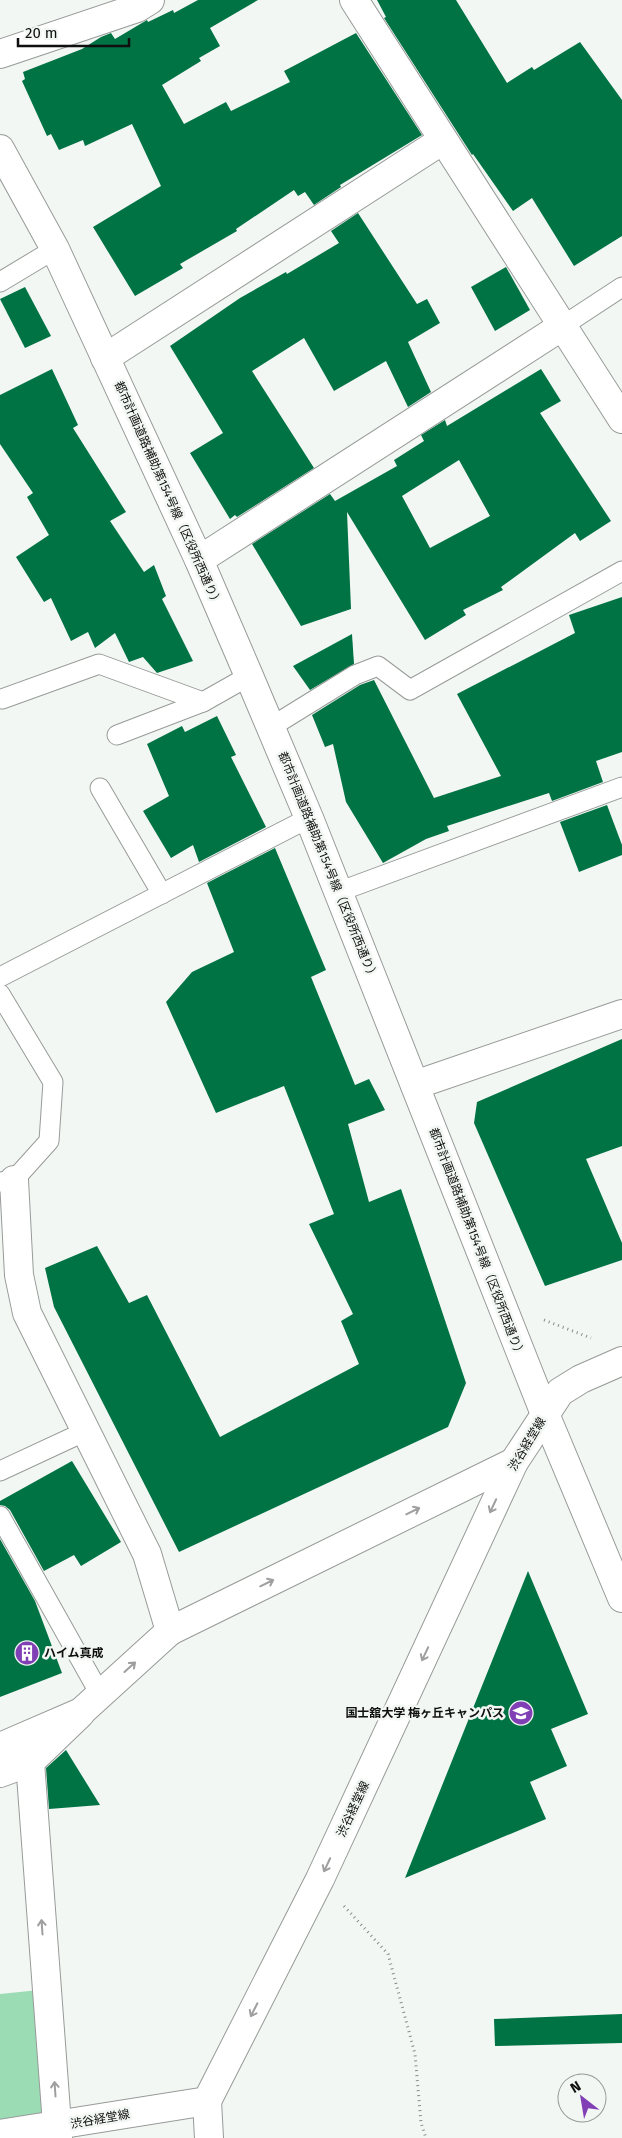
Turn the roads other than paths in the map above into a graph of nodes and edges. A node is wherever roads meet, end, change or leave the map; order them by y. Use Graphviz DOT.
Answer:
graph roads {
  1 [pos="150,0"];
  2 [pos="354,0"];
  3 [pos="0,54"];
  4 [pos="443,140"];
  5 [pos="0,149"];
  6 [pos="55,249"];
  7 [pos="0,282"];
  8 [pos="622,287"];
  9 [pos="562,327"];
  10 [pos="106,358"];
  11 [pos="622,419"];
  12 [pos="199,560"];
  13 [pos="622,571"];
  14 [pos="249,676"];
  15 [pos="2,699"];
  16 [pos="203,702"];
  17 [pos="271,727"];
  18 [pos="117,735"];
  19 [pos="622,787"];
  20 [pos="100,788"];
  21 [pos="309,818"];
  22 [pos="338,892"];
  23 [pos="162,894"];
  24 [pos="0,976"];
  25 [pos="0,994"];
  26 [pos="622,1014"];
  27 [pos="415,1085"];
  28 [pos="7,1181"];
  29 [pos="622,1361"];
  30 [pos="545,1414"];
  31 [pos="86,1431"];
  32 [pos="514,1462"];
  33 [pos="0,1471"];
  34 [pos="0,1516"];
  35 [pos="622,1598"];
  36 [pos="170,1631"];
  37 [pos="91,1703"];
  38 [pos="0,1747"];
  39 [pos="30,1762"];
  40 [pos="0,1773"];
  41 [pos="207,2101"];
  42 [pos="58,2132"];
  43 [pos="0,2134"];
  44 [pos="209,2138"];
  1 -- 3 [label="street"];
  2 -- 4 [label="street"];
  4 -- 9 [label="street"];
  4 -- 10 [label="street"];
  5 -- 6 [label="street, 都市計画道路補助第154号線（区役所西通り）"];
  6 -- 7 [label="lane"];
  6 -- 10 [label="street, 都市計画道路補助第154号線（区役所西通り）"];
  8 -- 9 [label="lane"];
  9 -- 11 [label="street"];
  9 -- 12 [label="street"];
  10 -- 12 [label="street, 都市計画道路補助第154号線（区役所西通り）"];
  12 -- 14 [label="street, 都市計画道路補助第154号線（区役所西通り）"];
  13 -- 17 [label="lane"];
  14 -- 16 [label="lane"];
  14 -- 17 [label="street, 都市計画道路補助第154号線（区役所西通り）"];
  15 -- 16 [label="lane"];
  16 -- 18 [label="lane"];
  17 -- 21 [label="street, 都市計画道路補助第154号線（区役所西通り）"];
  19 -- 22 [label="lane"];
  20 -- 23 [label="lane"];
  21 -- 22 [label="street, 都市計画道路補助第154号線（区役所西通り）"];
  21 -- 23 [label="lane"];
  22 -- 27 [label="street, 都市計画道路補助第154号線（区役所西通り）"];
  23 -- 24 [label="lane"];
  25 -- 28 [label="lane"];
  26 -- 27 [label="street"];
  27 -- 30 [label="street, 都市計画道路補助第154号線（区役所西通り）"];
  28 -- 31 [label="street"];
  29 -- 30 [label="street, 渋谷経堂線"];
  30 -- 32 [label="street, 渋谷経堂線"];
  30 -- 35 [label="street, 都市計画道路補助第154号線（区役所西通り）"];
  31 -- 33 [label="lane"];
  31 -- 36 [label="street"];
  36 -- 32 [label="street, one-way"];
  32 -- 41 [label="street, 渋谷経堂線, one-way"];
  34 -- 37 [label="lane"];
  37 -- 36 [label="street, one-way"];
  37 -- 38 [label="street"];
  37 -- 39 [label="street"];
  39 -- 40 [label="street"];
  42 -- 39 [label="street, one-way"];
  41 -- 42 [label="street, 渋谷経堂線"];
  41 -- 44 [label="street"];
  42 -- 43 [label="street, 渋谷経堂線"];
}
